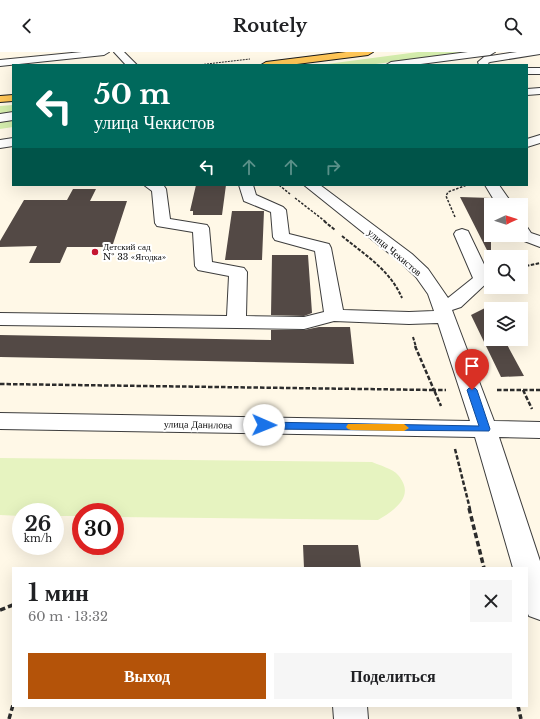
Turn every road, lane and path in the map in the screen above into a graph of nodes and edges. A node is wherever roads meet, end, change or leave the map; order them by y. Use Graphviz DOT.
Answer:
graph roads {
  1 [pos="104,52"];
  2 [pos="119,52"];
  3 [pos="368,52"];
  4 [pos="490,52"];
  5 [pos="538,52"];
  6 [pos="73,56"];
  7 [pos="17,61"];
  8 [pos="0,63"];
  9 [pos="66,64"];
  10 [pos="131,64"];
  11 [pos="274,64"];
  12 [pos="398,64"];
  13 [pos="484,64"];
  14 [pos="0,71"];
  15 [pos="528,71"];
  16 [pos="540,71"];
  17 [pos="540,91"];
  18 [pos="528,92"];
  19 [pos="12,98"];
  20 [pos="0,99"];
  21 [pos="528,101"];
  22 [pos="540,102"];
  23 [pos="12,116"];
  24 [pos="0,118"];
  25 [pos="540,139"];
  26 [pos="12,142"];
  27 [pos="528,143"];
  28 [pos="0,144"];
  29 [pos="153,186"];
  30 [pos="246,186"];
  31 [pos="280,186"];
  32 [pos="312,186"];
  33 [pos="464,186"];
  34 [pos="493,186"];
  35 [pos="500,198"];
  36 [pos="459,226"];
  37 [pos="528,237"];
  38 [pos="540,242"];
  39 [pos="540,262"];
  40 [pos="528,265"];
  41 [pos="443,312"];
  42 [pos="334,315"];
  43 [pos="0,318"];
  44 [pos="409,318"];
  45 [pos="236,322"];
  46 [pos="415,345"];
  47 [pos="434,390"];
  48 [pos="0,421"];
  49 [pos="485,429"];
  50 [pos="540,430"];
  51 [pos="528,567"];
  52 [pos="528,568"];
  53 [pos="12,605"];
  54 [pos="540,607"];
  55 [pos="0,610"];
  56 [pos="12,707"];
  57 [pos="350,707"];
  58 [pos="518,707"];
  59 [pos="8,719"];
  60 [pos="351,719"];
  61 [pos="521,719"];
  1 -- 6 [label="street"];
  2 -- 10 [label="street"];
  3 -- 11 [label="main road"];
  4 -- 12 [label="street"];
  5 -- 13 [label="street"];
  6 -- 7 [label="street"];
  6 -- 9 [label="street"];
  7 -- 8 [label="street"];
  7 -- 14 [label="street"];
  15 -- 16 [label="street"];
  17 -- 18 [label="street"];
  19 -- 20 [label="main road"];
  21 -- 22 [label="street"];
  23 -- 24 [label="street"];
  25 -- 27 [label="street"];
  26 -- 28 [label="street"];
  29 -- 45 [label="street"];
  30 -- 42 [label="street"];
  31 -- 44 [label="path"];
  32 -- 41 [label="street, улица Чекистов"];
  33 -- 36 [label="path"];
  34 -- 35 [label="street"];
  36 -- 41 [label="street"];
  37 -- 38 [label="street"];
  39 -- 40 [label="path"];
  41 -- 44 [label="street"];
  41 -- 49 [label="street, улица Чекистов"];
  42 -- 44 [label="street"];
  42 -- 45 [label="street"];
  43 -- 45 [label="street"];
  46 -- 47 [label="path"];
  48 -- 49 [label="street, улица Данилова"];
  49 -- 50 [label="street, улица Данилова"];
  49 -- 51 [label="street, улица Чекистов"];
  52 -- 54 [label="street, улица Чекистов"];
  53 -- 55 [label="path"];
  56 -- 59 [label="path"];
  57 -- 60 [label="street"];
  58 -- 61 [label="path"];
}
